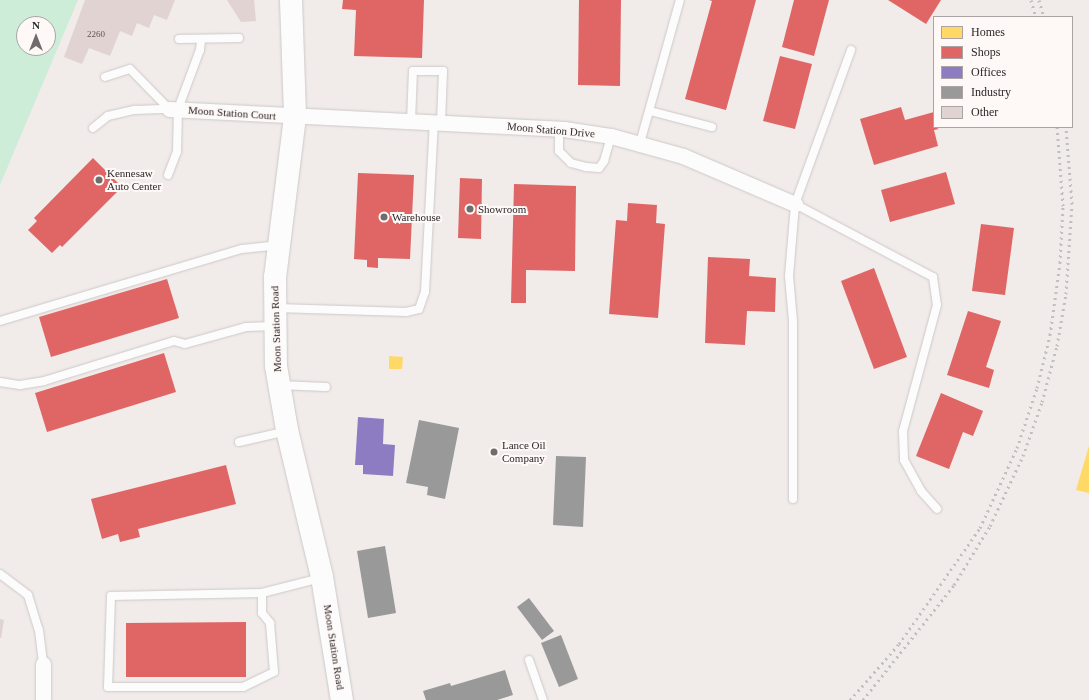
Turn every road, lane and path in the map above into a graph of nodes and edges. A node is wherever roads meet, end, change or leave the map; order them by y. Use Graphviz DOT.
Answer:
graph roads {
  1 [pos="291,0"];
  2 [pos="680,0"];
  3 [pos="239,38"];
  4 [pos="179,39"];
  5 [pos="201,40"];
  6 [pos="851,50"];
  7 [pos="105,77"];
  8 [pos="174,109"];
  9 [pos="650,111"];
  10 [pos="295,117"];
  11 [pos="411,122"];
  12 [pos="437,123"];
  13 [pos="712,127"];
  14 [pos="94,128"];
  15 [pos="559,129"];
  16 [pos="611,136"];
  17 [pos="640,143"];
  18 [pos="168,175"];
  19 [pos="794,204"];
  20 [pos="279,245"];
  21 [pos="274,317"];
  22 [pos="0,321"];
  23 [pos="0,382"];
  24 [pos="279,385"];
  25 [pos="326,387"];
  26 [pos="287,430"];
  27 [pos="239,442"];
  28 [pos="793,500"];
  29 [pos="937,508"];
  30 [pos="0,574"];
  31 [pos="322,578"];
  32 [pos="262,593"];
  33 [pos="529,660"];
  34 [pos="43,664"];
  35 [pos="43,700"];
  36 [pos="342,700"];
  37 [pos="543,700"];
  1 -- 10 [label="street, Moon Station Road"];
  2 -- 9 [label="lane"];
  3 -- 5 [label="lane"];
  4 -- 5 [label="lane"];
  5 -- 8 [label="lane"];
  6 -- 19 [label="lane"];
  7 -- 8 [label="lane"];
  8 -- 10 [label="street, Moon Station Court"];
  8 -- 14 [label="lane"];
  8 -- 18 [label="lane"];
  9 -- 13 [label="lane"];
  9 -- 17 [label="lane"];
  10 -- 11 [label="street, Moon Station Drive"];
  10 -- 20 [label="street, Moon Station Road"];
  11 -- 12 [label="street, Moon Station Drive"];
  11 -- 12 [label="lane"];
  12 -- 15 [label="street, Moon Station Drive"];
  12 -- 21 [label="lane"];
  15 -- 16 [label="street, Moon Station Drive"];
  15 -- 16 [label="lane"];
  16 -- 17 [label="street, Moon Station Drive"];
  17 -- 19 [label="street, Moon Station Drive"];
  19 -- 28 [label="lane"];
  19 -- 29 [label="lane"];
  20 -- 21 [label="street, Moon Station Road"];
  20 -- 22 [label="lane"];
  21 -- 23 [label="lane"];
  21 -- 24 [label="street, Moon Station Road"];
  24 -- 25 [label="lane"];
  24 -- 26 [label="street, Moon Station Road"];
  26 -- 27 [label="lane"];
  26 -- 31 [label="street, Moon Station Road"];
  30 -- 34 [label="lane"];
  31 -- 32 [label="lane"];
  31 -- 36 [label="street, Moon Station Road"];
  32 -- 32 [label="lane"];
  33 -- 37 [label="lane"];
  34 -- 35 [label="street"];
}
